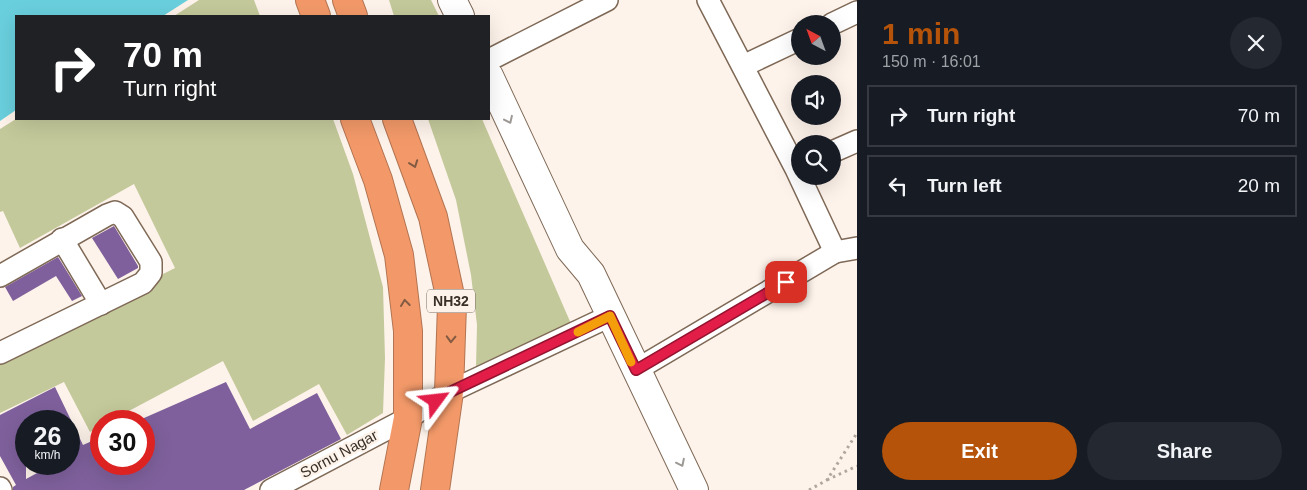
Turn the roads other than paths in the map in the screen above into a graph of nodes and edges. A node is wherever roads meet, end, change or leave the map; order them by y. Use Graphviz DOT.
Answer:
graph roads {
  1 [pos="310,0"];
  2 [pos="347,0"];
  3 [pos="452,0"];
  4 [pos="607,0"];
  5 [pos="708,0"];
  6 [pos="857,12"];
  7 [pos="316,15"];
  8 [pos="353,15"];
  9 [pos="460,15"];
  10 [pos="841,20"];
  11 [pos="791,43"];
  12 [pos="490,59"];
  13 [pos="743,66"];
  14 [pos="490,78"];
  15 [pos="355,120"];
  16 [pos="397,120"];
  17 [pos="857,141"];
  18 [pos="841,148"];
  19 [pos="791,155"];
  20 [pos="805,185"];
  21 [pos="62,239"];
  22 [pos="857,248"];
  23 [pos="835,252"];
  24 [pos="0,276"];
  25 [pos="101,304"];
  26 [pos="602,320"];
  27 [pos="0,353"];
  28 [pos="636,370"];
  29 [pos="450,392"];
  30 [pos="408,418"];
  31 [pos="271,490"];
  32 [pos="394,490"];
  33 [pos="435,490"];
  34 [pos="674,490"];
  35 [pos="694,490"];
  1 -- 7 [label="highway"];
  2 -- 8 [label="highway"];
  3 -- 9 [label="street"];
  4 -- 12 [label="street"];
  5 -- 13 [label="street"];
  6 -- 10 [label="street"];
  11 -- 13 [label="street"];
  13 -- 19 [label="street"];
  14 -- 26 [label="street, one-way"];
  30 -- 15 [label="highway, NH32, one-way"];
  16 -- 29 [label="highway, NH32, one-way"];
  17 -- 18 [label="street"];
  20 -- 23 [label="street"];
  21 -- 24 [label="street"];
  21 -- 25 [label="street"];
  21 -- 25 [label="street"];
  22 -- 23 [label="street"];
  23 -- 28 [label="street"];
  25 -- 27 [label="street"];
  26 -- 28 [label="street"];
  26 -- 29 [label="street, Sornu Nagar"];
  26 -- 34 [label="street"];
  28 -- 35 [label="street, one-way"];
  29 -- 30 [label="street, Sornu Nagar"];
  29 -- 33 [label="highway, NH32"];
  30 -- 31 [label="street, Sornu Nagar"];
  30 -- 32 [label="highway, NH32"];
}
